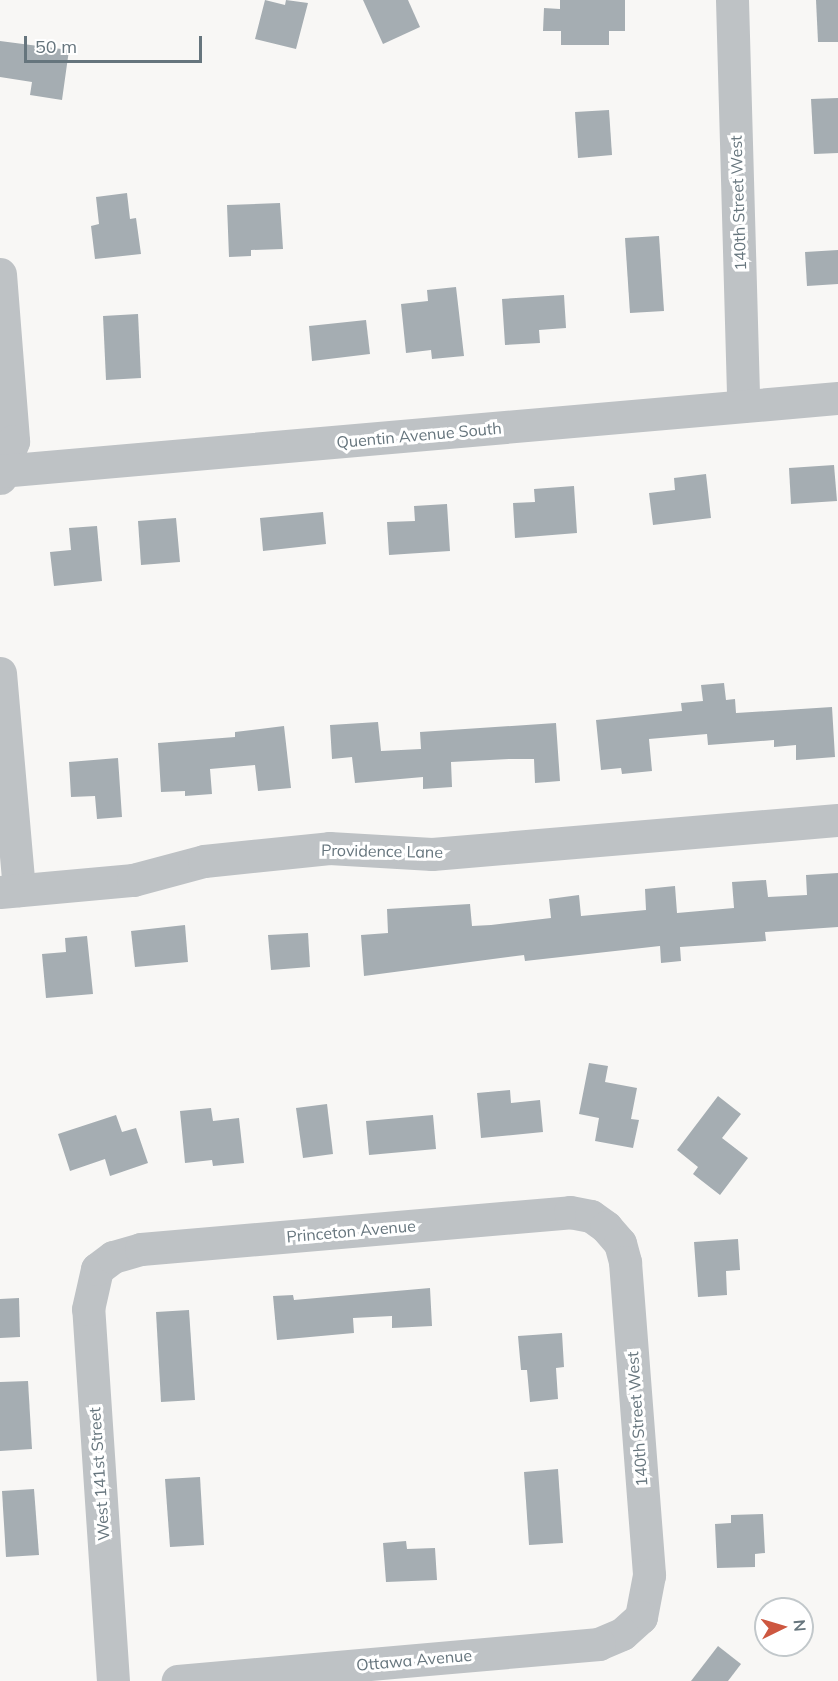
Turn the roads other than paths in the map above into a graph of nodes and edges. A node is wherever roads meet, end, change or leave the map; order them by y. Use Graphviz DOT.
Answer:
graph roads {
  1 [pos="732,0"];
  2 [pos="0,274"];
  3 [pos="838,398"];
  4 [pos="743,406"];
  5 [pos="1,473"];
  6 [pos="0,673"];
  7 [pos="838,820"];
  8 [pos="10,891"];
  9 [pos="606,1227"];
  10 [pos="97,1269"];
  11 [pos="641,1617"];
  12 [pos="112,1681"];
  13 [pos="178,1681"];
  1 -- 4 [label="street, 140th Street West"];
  2 -- 5 [label="street"];
  3 -- 4 [label="street, Quentin Avenue South"];
  4 -- 5 [label="street, Quentin Avenue South"];
  6 -- 8 [label="street"];
  7 -- 8 [label="street, Providence Lane"];
  9 -- 10 [label="street, Princeton Avenue"];
  9 -- 11 [label="street, 140th Street West"];
  10 -- 12 [label="street, West 141st Street"];
  11 -- 13 [label="street, Ottawa Avenue"];
}
